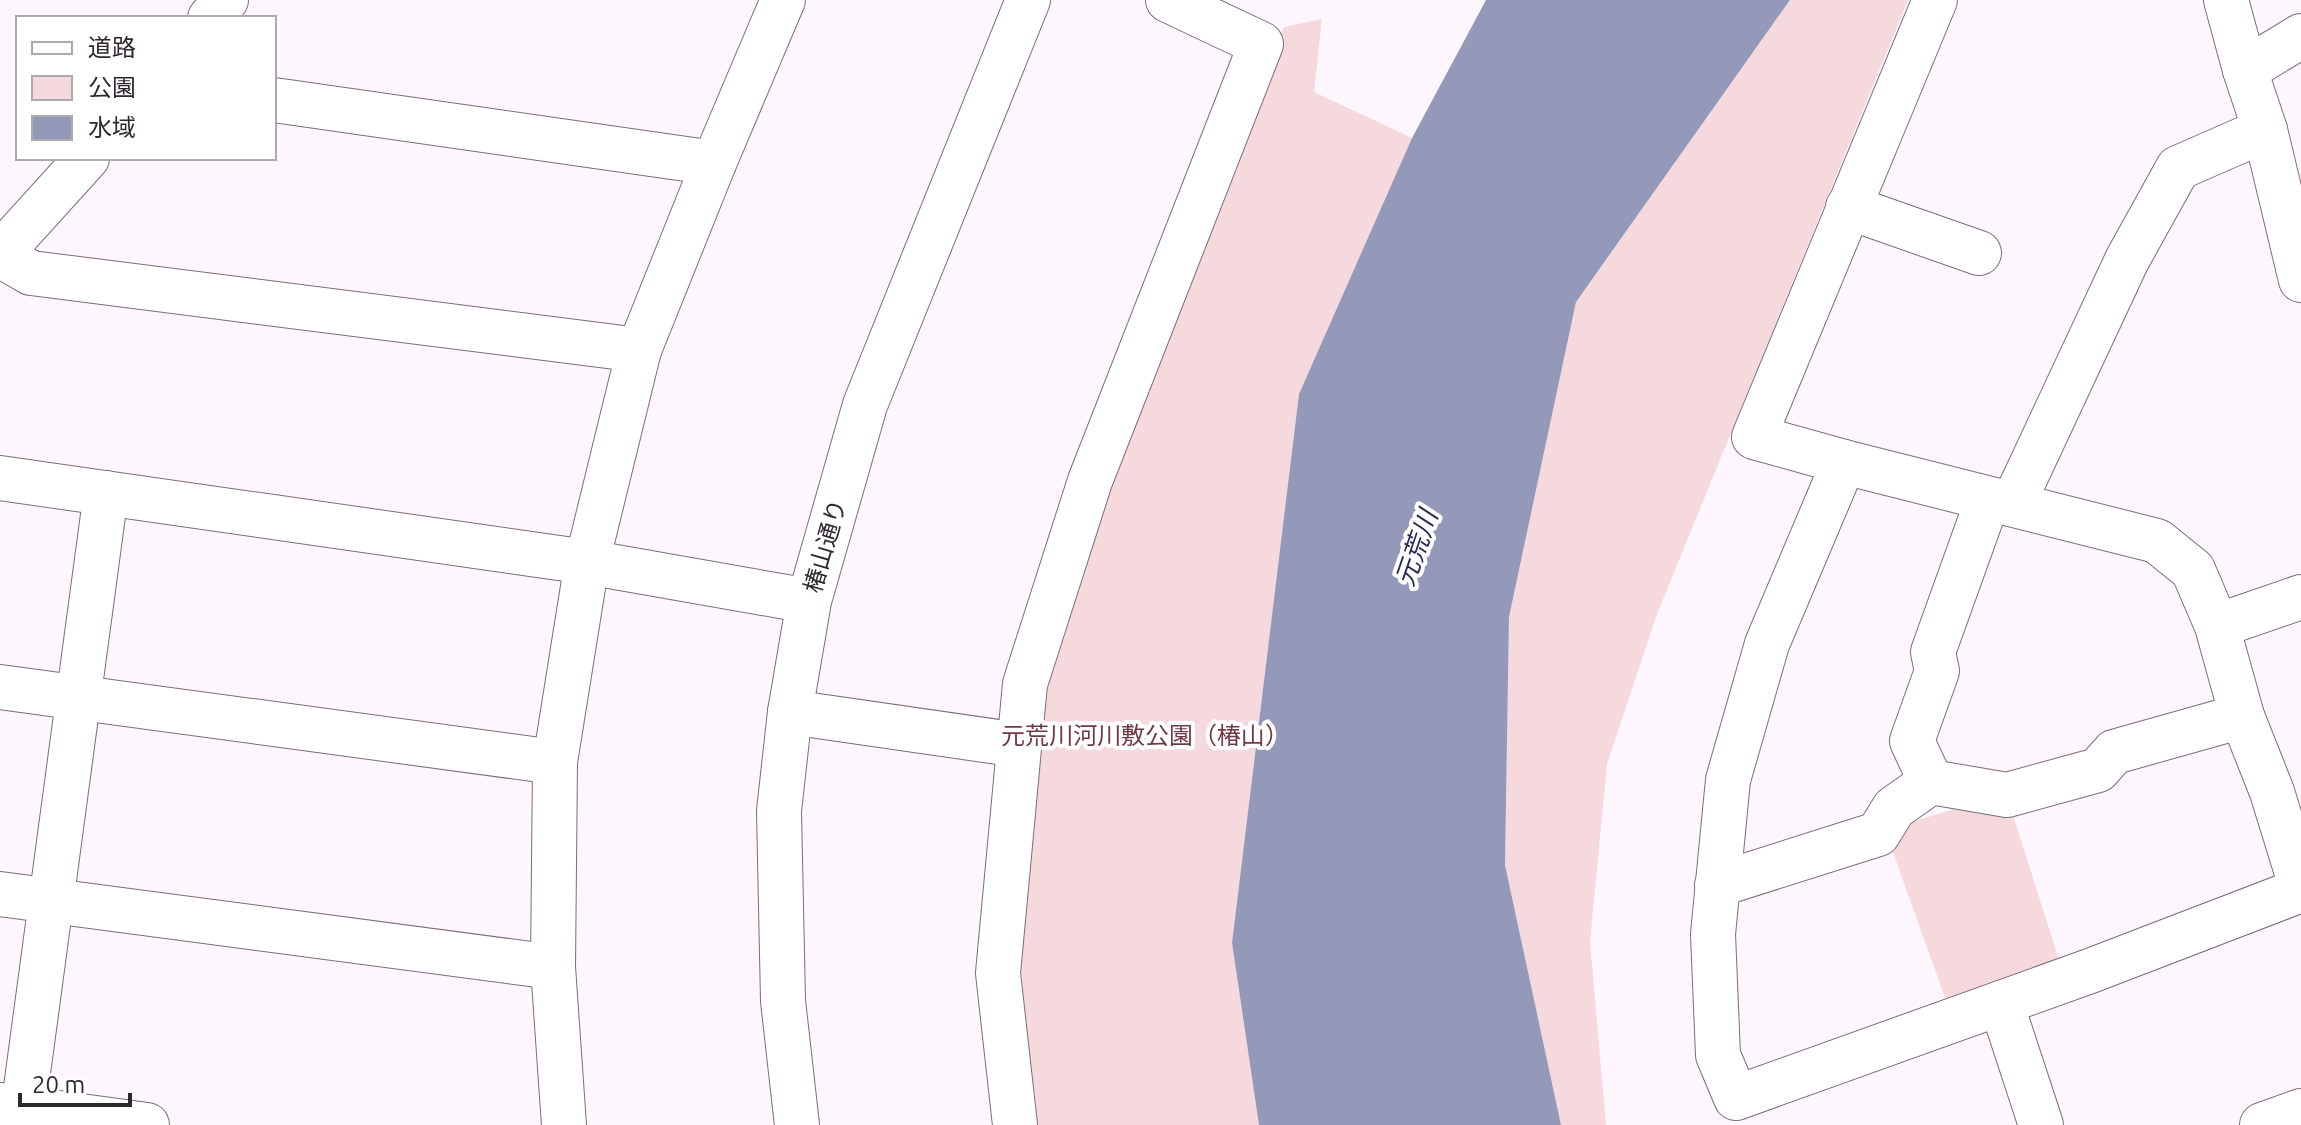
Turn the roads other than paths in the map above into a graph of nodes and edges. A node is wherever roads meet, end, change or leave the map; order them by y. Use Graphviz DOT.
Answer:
graph roads {
  1 [pos="226,0"];
  2 [pos="783,0"];
  3 [pos="1028,0"];
  4 [pos="1168,0"];
  5 [pos="1935,0"];
  6 [pos="2226,0"];
  7 [pos="212,16"];
  8 [pos="2301,36"];
  9 [pos="2245,70"];
  10 [pos="276,100"];
  11 [pos="2265,130"];
  12 [pos="85,160"];
  13 [pos="714,163"];
  14 [pos="1848,207"];
  15 [pos="1979,253"];
  16 [pos="0,254"];
  17 [pos="2301,280"];
  18 [pos="639,350"];
  19 [pos="1844,462"];
  20 [pos="0,478"];
  21 [pos="106,493"];
  22 [pos="2000,502"];
  23 [pos="587,562"];
  24 [pos="2301,597"];
  25 [pos="809,601"];
  26 [pos="2217,626"];
  27 [pos="0,687"];
  28 [pos="79,698"];
  29 [pos="790,712"];
  30 [pos="2242,716"];
  31 [pos="1019,745"];
  32 [pos="555,762"];
  33 [pos="1931,782"];
  34 [pos="1717,885"];
  35 [pos="2301,888"];
  36 [pos="0,894"];
  37 [pos="51,901"];
  38 [pos="553,967"];
  39 [pos="2001,1003"];
  40 [pos="2301,1111"];
  41 [pos="15,1113"];
  42 [pos="147,1125"];
  43 [pos="564,1125"];
  44 [pos="797,1125"];
  45 [pos="1015,1125"];
  46 [pos="2041,1125"];
  47 [pos="2262,1125"];
  1 -- 7 [label="street"];
  2 -- 13 [label="street"];
  3 -- 25 [label="street, 椿山通り"];
  4 -- 31 [label="street"];
  5 -- 14 [label="street"];
  6 -- 9 [label="street"];
  8 -- 9 [label="street"];
  9 -- 11 [label="street"];
  10 -- 13 [label="street"];
  11 -- 17 [label="street"];
  11 -- 22 [label="street"];
  12 -- 16 [label="street"];
  13 -- 18 [label="street"];
  14 -- 15 [label="street"];
  14 -- 19 [label="street"];
  16 -- 18 [label="street"];
  18 -- 23 [label="street"];
  19 -- 22 [label="street"];
  19 -- 34 [label="street"];
  20 -- 21 [label="street"];
  21 -- 23 [label="street"];
  21 -- 28 [label="street"];
  22 -- 26 [label="street"];
  22 -- 33 [label="street"];
  23 -- 25 [label="street"];
  23 -- 32 [label="street"];
  24 -- 26 [label="street"];
  25 -- 29 [label="street, 椿山通り"];
  26 -- 30 [label="street"];
  27 -- 28 [label="street"];
  28 -- 32 [label="street"];
  28 -- 37 [label="street"];
  29 -- 31 [label="street"];
  29 -- 44 [label="street, 椿山通り"];
  30 -- 33 [label="street"];
  30 -- 35 [label="street"];
  31 -- 45 [label="street"];
  32 -- 38 [label="street"];
  33 -- 34 [label="street"];
  34 -- 39 [label="street"];
  35 -- 39 [label="street"];
  36 -- 37 [label="street"];
  37 -- 38 [label="street"];
  37 -- 41 [label="street"];
  38 -- 43 [label="street"];
  39 -- 46 [label="street"];
  40 -- 47 [label="street"];
  41 -- 42 [label="street"];
}
